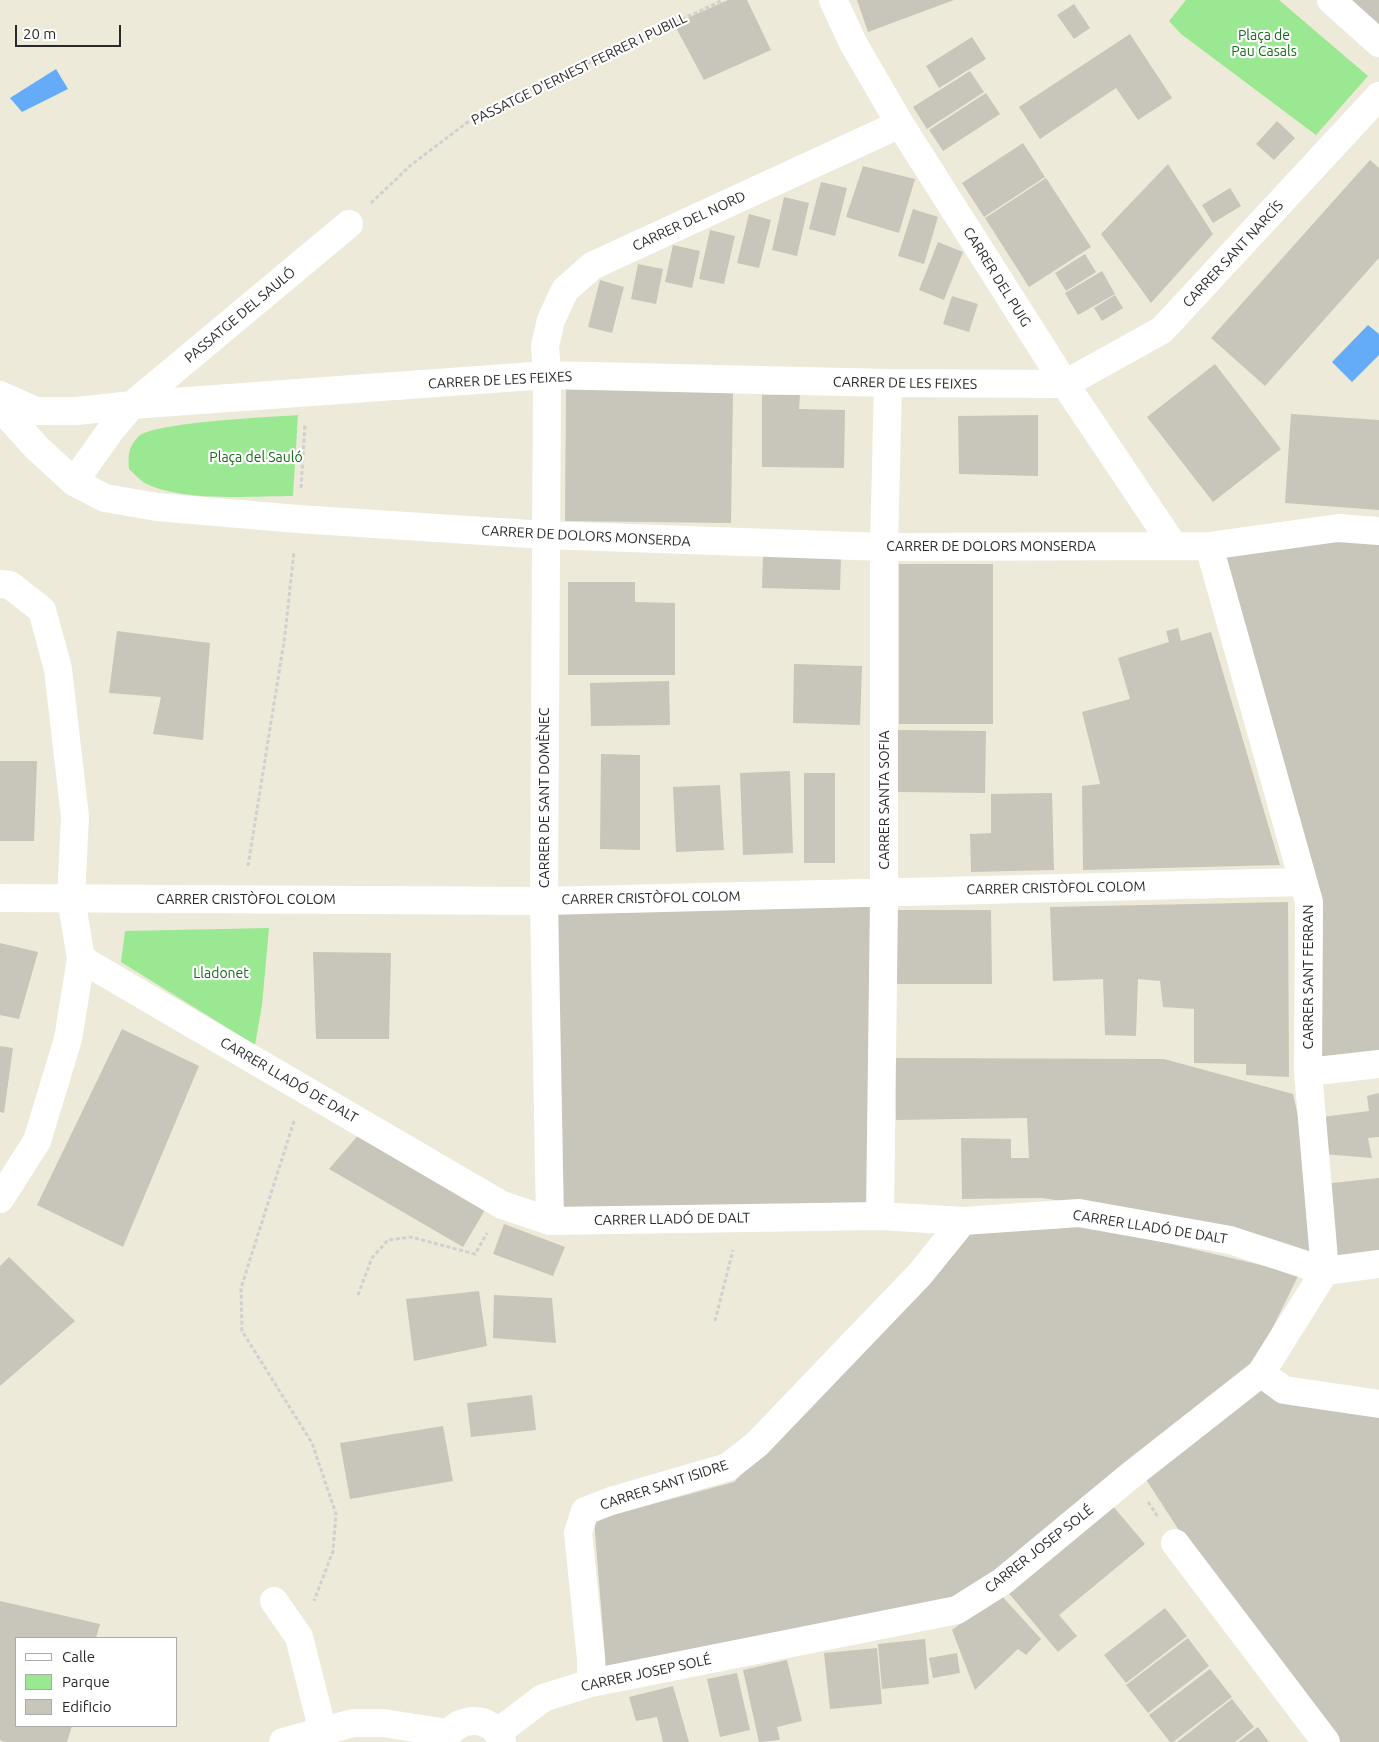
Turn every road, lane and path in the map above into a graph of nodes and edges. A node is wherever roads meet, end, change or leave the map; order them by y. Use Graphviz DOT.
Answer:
graph roads {
  1 [pos="723,0"];
  2 [pos="833,0"];
  3 [pos="1331,0"];
  4 [pos="1379,43"];
  5 [pos="1379,96"];
  6 [pos="900,124"];
  7 [pos="349,224"];
  8 [pos="547,375"];
  9 [pos="888,383"];
  10 [pos="1065,384"];
  11 [pos="308,392"];
  12 [pos="0,395"];
  13 [pos="132,405"];
  14 [pos="0,407"];
  15 [pos="74,482"];
  16 [pos="298,519"];
  17 [pos="1379,531"];
  18 [pos="545,535"];
  19 [pos="1173,546"];
  20 [pos="1209,546"];
  21 [pos="884,547"];
  22 [pos="0,584"];
  23 [pos="1303,882"];
  24 [pos="884,893"];
  25 [pos="0,898"];
  26 [pos="71,898"];
  27 [pos="243,899"];
  28 [pos="544,901"];
  29 [pos="81,959"];
  30 [pos="1379,1064"];
  31 [pos="1308,1072"];
  32 [pos="306,1090"];
  33 [pos="0,1200"];
  34 [pos="880,1216"];
  35 [pos="741,1218"];
  36 [pos="550,1221"];
  37 [pos="963,1221"];
  38 [pos="475,1254"];
  39 [pos="1379,1264"];
  40 [pos="1325,1271"];
  41 [pos="358,1295"];
  42 [pos="715,1321"];
  43 [pos="1261,1373"];
  44 [pos="1379,1404"];
  45 [pos="1131,1476"];
  46 [pos="1175,1543"];
  47 [pos="274,1601"];
  48 [pos="299,1637"];
  49 [pos="591,1683"];
  50 [pos="323,1732"];
  51 [pos="446,1737"];
  52 [pos="500,1737"];
  53 [pos="283,1742"];
  54 [pos="1326,1742"];
  1 -- 7 [label="path, PASSATGE D'ERNEST FERRER I PUBILL"];
  2 -- 6 [label="street, CARRER DEL PUIG"];
  3 -- 4 [label="street"];
  5 -- 10 [label="street, CARRER SANT NARCÍS"];
  6 -- 8 [label="street, CARRER DEL NORD"];
  6 -- 10 [label="street, CARRER DEL PUIG"];
  7 -- 13 [label="street, PASSATGE DEL SAULÓ"];
  8 -- 9 [label="street, CARRER DE LES FEIXES"];
  8 -- 11 [label="street, CARRER DE LES FEIXES"];
  8 -- 18 [label="street, CARRER DE SANT DOMÈNEC"];
  9 -- 10 [label="street, CARRER DE LES FEIXES"];
  9 -- 21 [label="street, CARRER SANTA SOFIA"];
  10 -- 19 [label="street, CARRER DEL PUIG"];
  11 -- 13 [label="street, CARRER DE LES FEIXES"];
  11 -- 16 [label="path"];
  12 -- 13 [label="street, CARRER DE LES FEIXES"];
  13 -- 15 [label="street"];
  14 -- 15 [label="street, CARRER DE DOLORS MONSERDA"];
  15 -- 16 [label="street, CARRER DE DOLORS MONSERDA"];
  16 -- 18 [label="street, CARRER DE DOLORS MONSERDA"];
  16 -- 27 [label="path"];
  17 -- 20 [label="street, CARRER DE DOLORS MONSERDA"];
  18 -- 21 [label="street, CARRER DE DOLORS MONSERDA"];
  18 -- 28 [label="street, CARRER DE SANT DOMÈNEC"];
  19 -- 20 [label="street, CARRER DE DOLORS MONSERDA"];
  19 -- 21 [label="street, CARRER DE DOLORS MONSERDA"];
  20 -- 23 [label="street, CARRER SANT FERRAN"];
  21 -- 24 [label="street, CARRER SANTA SOFIA"];
  22 -- 26 [label="street"];
  23 -- 24 [label="street, CARRER CRISTÒFOL COLOM"];
  23 -- 31 [label="street, CARRER SANT FERRAN"];
  24 -- 28 [label="street, CARRER CRISTÒFOL COLOM"];
  24 -- 34 [label="street, CARRER SANTA SOFIA"];
  25 -- 26 [label="street, CARRER CRISTÒFOL COLOM"];
  26 -- 27 [label="street, CARRER CRISTÒFOL COLOM"];
  26 -- 29 [label="street"];
  27 -- 28 [label="street, CARRER CRISTÒFOL COLOM"];
  28 -- 36 [label="street, CARRER DE SANT DOMÈNEC"];
  29 -- 32 [label="street, CARRER LLADÓ DE DALT"];
  29 -- 33 [label="street"];
  30 -- 31 [label="street"];
  31 -- 40 [label="street, CARRER SANT FERRAN"];
  32 -- 36 [label="street, CARRER LLADÓ DE DALT"];
  32 -- 48 [label="path"];
  34 -- 35 [label="street, CARRER LLADÓ DE DALT"];
  34 -- 37 [label="street, CARRER LLADÓ DE DALT"];
  35 -- 36 [label="street, CARRER LLADÓ DE DALT"];
  35 -- 42 [label="path"];
  37 -- 40 [label="street, CARRER LLADÓ DE DALT"];
  37 -- 49 [label="street, CARRER SANT ISIDRE"];
  38 -- 41 [label="path"];
  39 -- 40 [label="street"];
  40 -- 43 [label="street, CARRER JOSEP SOLÉ"];
  43 -- 44 [label="street"];
  43 -- 45 [label="street, CARRER JOSEP SOLÉ"];
  45 -- 46 [label="path"];
  45 -- 49 [label="street, CARRER JOSEP SOLÉ"];
  46 -- 54 [label="street"];
  47 -- 48 [label="street"];
  48 -- 50 [label="street"];
  49 -- 52 [label="street, CARRER JOSEP SOLÉ"];
  50 -- 51 [label="street"];
  50 -- 53 [label="street"];
  51 -- 52 [label="street"];
}
